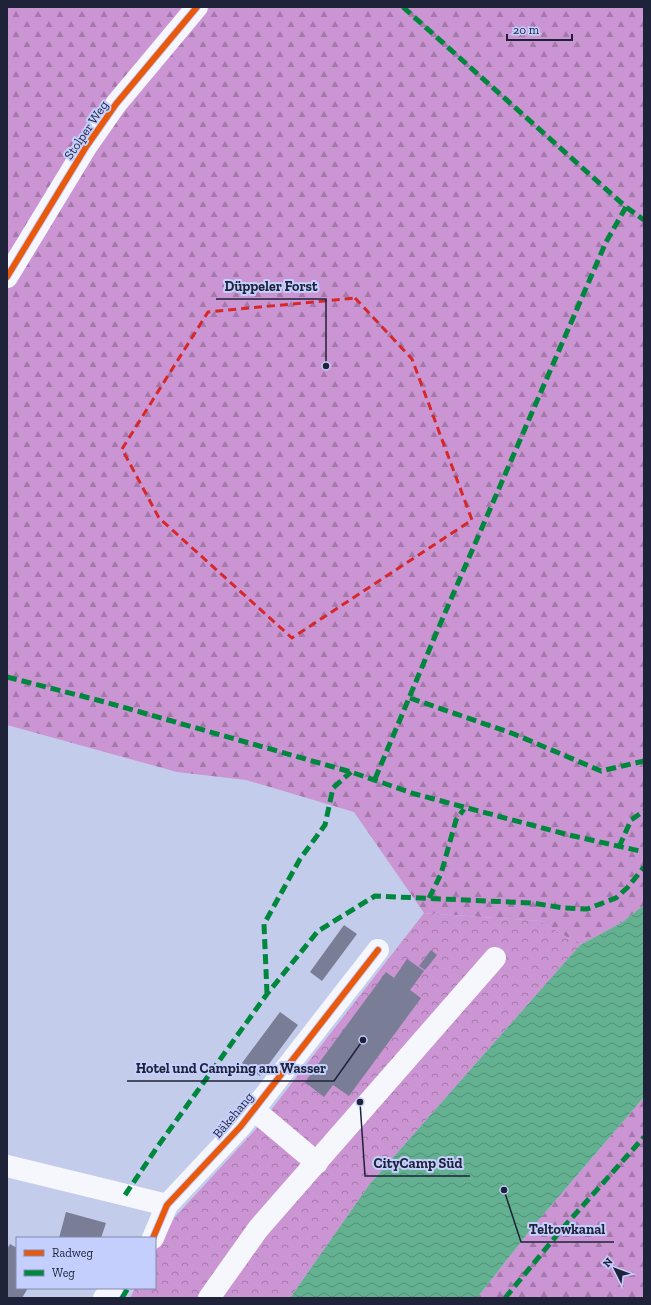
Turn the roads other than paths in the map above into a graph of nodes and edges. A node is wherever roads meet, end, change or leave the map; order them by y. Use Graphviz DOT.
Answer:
graph roads {
  1 [pos="197,7"];
  2 [pos="7,277"];
  3 [pos="378,950"];
  4 [pos="495,958"];
  5 [pos="253,1109"];
  6 [pos="317,1163"];
  7 [pos="7,1166"];
  8 [pos="167,1205"];
  9 [pos="153,1237"];
  10 [pos="111,1289"];
  11 [pos="104,1298"];
  12 [pos="209,1298"];
  1 -- 2 [label="street, Stolper Weg"];
  3 -- 5 [label="street, Bäkehang"];
  4 -- 6 [label="street"];
  5 -- 6 [label="street"];
  5 -- 8 [label="street, Bäkehang"];
  6 -- 12 [label="street"];
  7 -- 8 [label="street"];
  8 -- 9 [label="street, Bäkehang"];
  10 -- 11 [label="street"];
}
